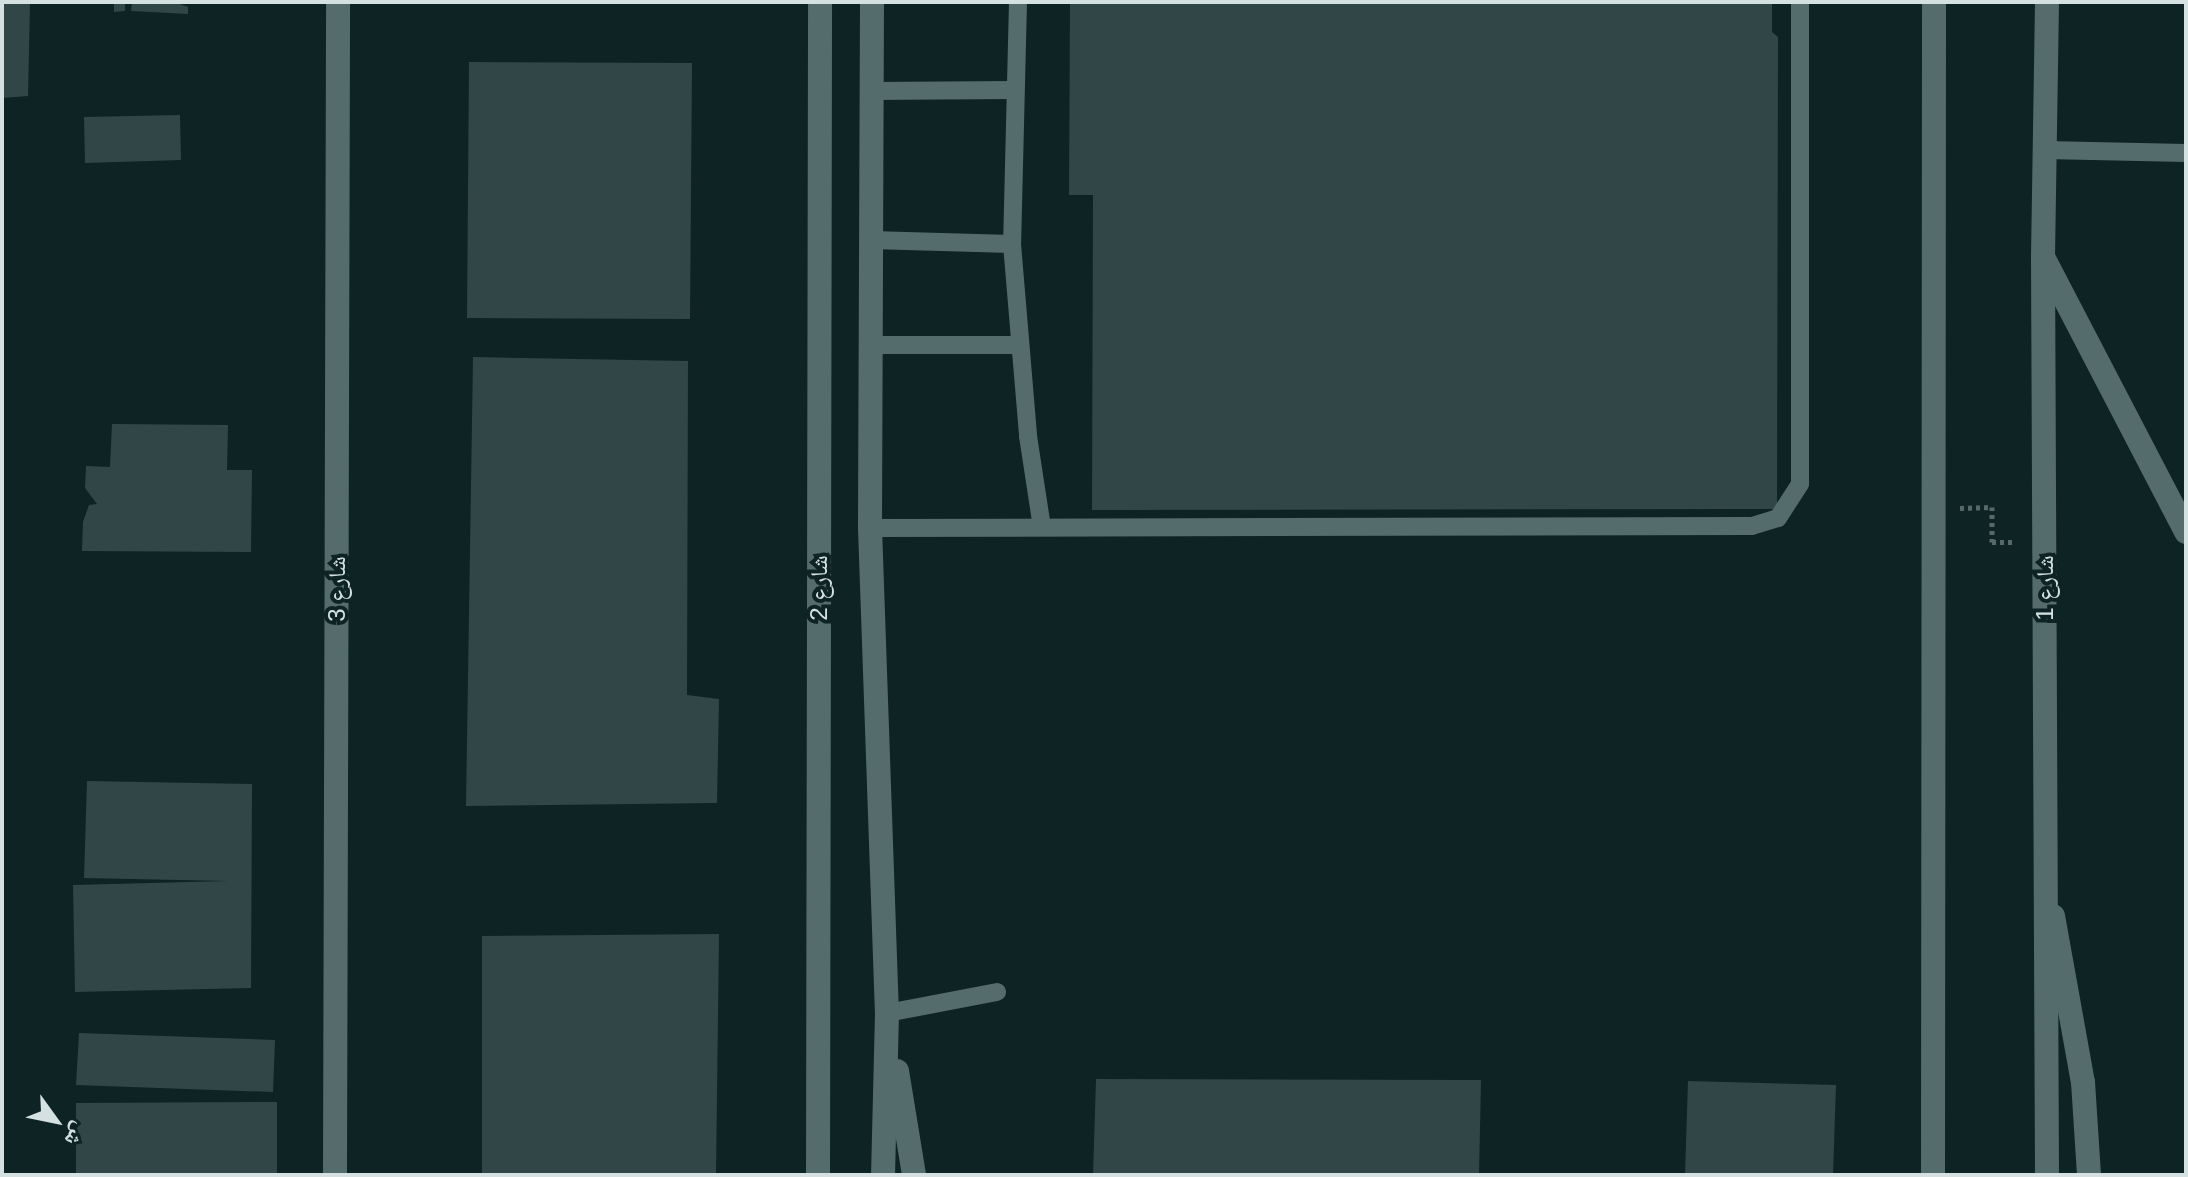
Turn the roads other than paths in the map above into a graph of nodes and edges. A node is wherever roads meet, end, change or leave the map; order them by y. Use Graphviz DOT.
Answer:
graph roads {
  1 [pos="338,2"];
  2 [pos="820,2"];
  3 [pos="872,2"];
  4 [pos="1018,2"];
  5 [pos="1800,2"];
  6 [pos="1934,2"];
  7 [pos="2047,2"];
  8 [pos="1012,90"];
  9 [pos="872,91"];
  10 [pos="2045,150"];
  11 [pos="2186,153"];
  12 [pos="871,240"];
  13 [pos="1012,244"];
  14 [pos="2043,257"];
  15 [pos="871,345"];
  16 [pos="1018,345"];
  17 [pos="1042,527"];
  18 [pos="870,528"];
  19 [pos="2186,532"];
  20 [pos="2047,884"];
  21 [pos="997,992"];
  22 [pos="887,1013"];
  23 [pos="335,1175"];
  24 [pos="818,1175"];
  25 [pos="883,1175"];
  26 [pos="914,1175"];
  27 [pos="1933,1175"];
  28 [pos="2047,1175"];
  29 [pos="2089,1175"];
  1 -- 23 [label="street, شارع 3"];
  2 -- 24 [label="street, شارع 2"];
  3 -- 9 [label="street"];
  4 -- 8 [label="lane"];
  5 -- 17 [label="lane"];
  6 -- 27 [label="street"];
  7 -- 10 [label="street, شارع 1"];
  8 -- 9 [label="lane"];
  8 -- 13 [label="lane"];
  9 -- 12 [label="street"];
  10 -- 11 [label="lane"];
  10 -- 14 [label="street, شارع 1"];
  12 -- 13 [label="lane"];
  12 -- 15 [label="street"];
  13 -- 16 [label="lane"];
  14 -- 19 [label="street"];
  14 -- 20 [label="street, شارع 1"];
  15 -- 16 [label="lane"];
  15 -- 18 [label="street"];
  16 -- 17 [label="lane"];
  17 -- 18 [label="lane"];
  18 -- 22 [label="street"];
  20 -- 28 [label="street, شارع 1"];
  20 -- 29 [label="street"];
  21 -- 22 [label="lane"];
  22 -- 25 [label="street"];
  22 -- 26 [label="street"];
}
